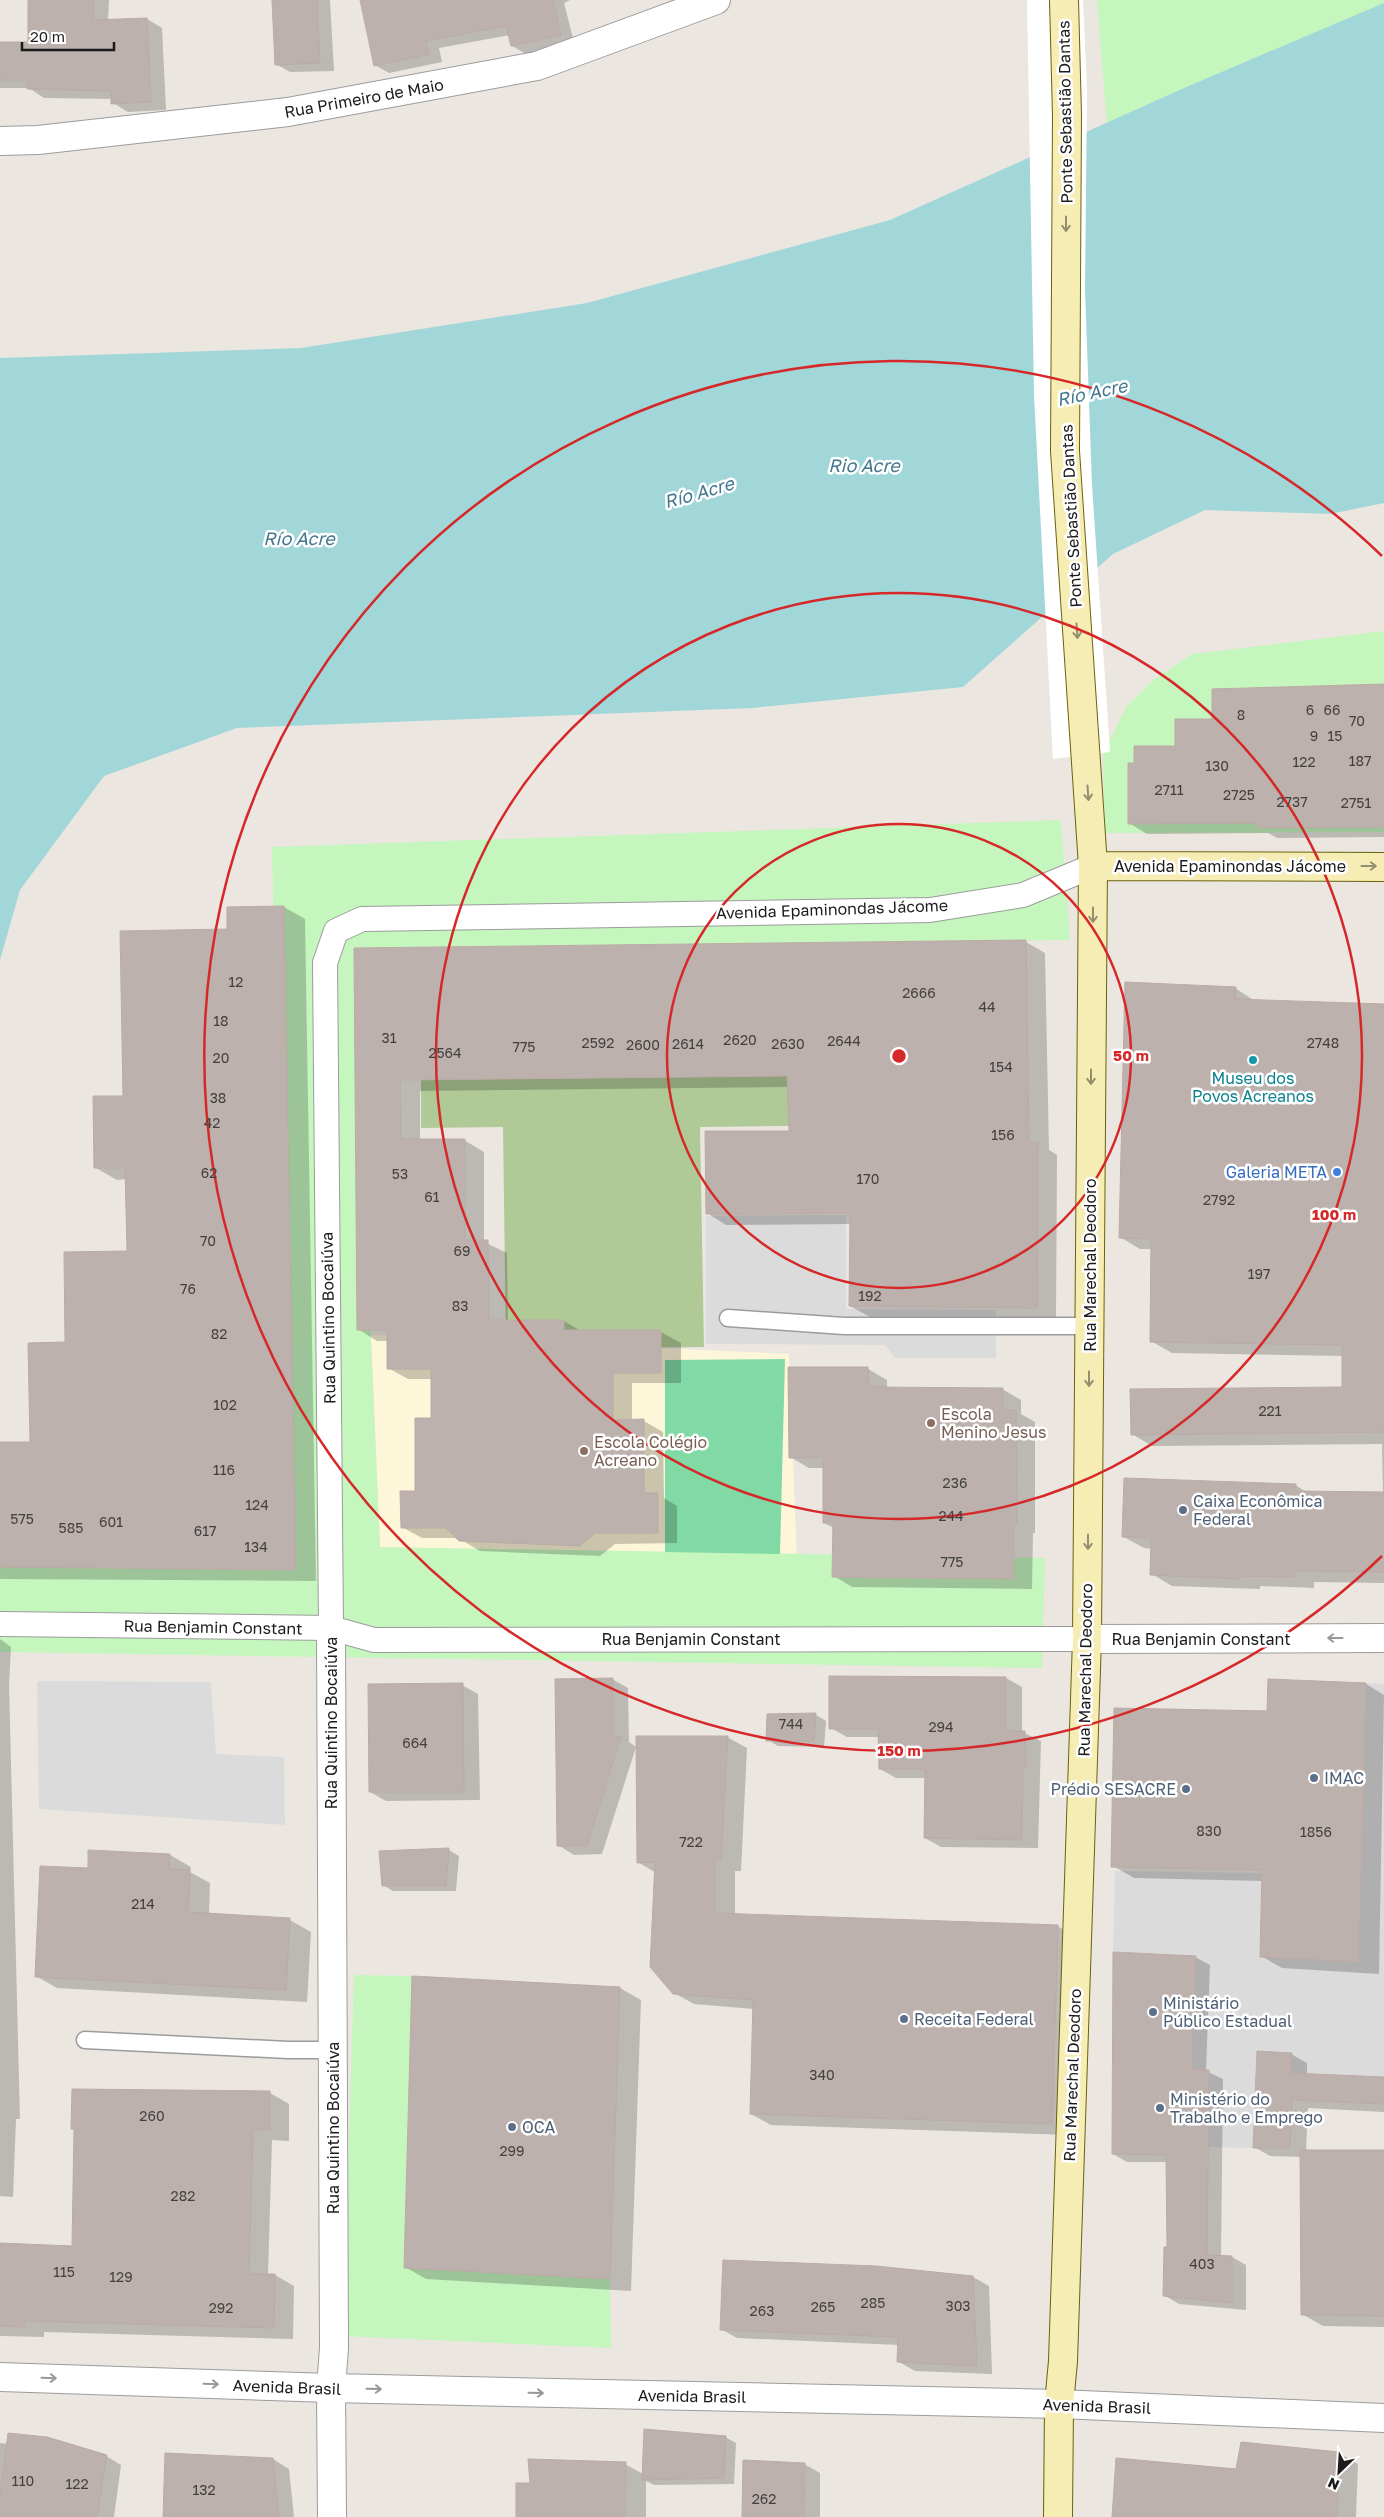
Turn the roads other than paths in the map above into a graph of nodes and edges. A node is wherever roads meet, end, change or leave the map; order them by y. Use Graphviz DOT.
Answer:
graph roads {
  1 [pos="716,0"];
  2 [pos="1064,0"];
  3 [pos="0,141"];
  4 [pos="1090,823"];
  5 [pos="1093,866"];
  6 [pos="1384,866"];
  7 [pos="336,931"];
  8 [pos="728,1318"];
  9 [pos="1090,1326"];
  10 [pos="0,1624"];
  11 [pos="331,1628"];
  12 [pos="1384,1638"];
  13 [pos="1087,1639"];
  14 [pos="84,2040"];
  15 [pos="332,2050"];
  16 [pos="0,2377"];
  17 [pos="331,2388"];
  18 [pos="1059,2404"];
  19 [pos="1384,2418"];
  20 [pos="332,2517"];
  21 [pos="1058,2517"];
  1 -- 3 [label="street, Rua Primeiro de Maio"];
  2 -- 4 [label="main road, Ponte Sebastião Dantas, one-way"];
  4 -- 5 [label="main road, Rua Marechal Deodoro"];
  5 -- 6 [label="main road, Avenida Epaminondas Jácome, one-way"];
  5 -- 7 [label="street, Avenida Epaminondas Jácome"];
  5 -- 9 [label="main road, Rua Marechal Deodoro, one-way"];
  7 -- 11 [label="street, Rua Quintino Bocaiúva"];
  8 -- 9 [label="lane"];
  9 -- 13 [label="main road, Rua Marechal Deodoro, one-way"];
  10 -- 11 [label="street, Rua Benjamin Constant"];
  11 -- 13 [label="street, Rua Benjamin Constant"];
  11 -- 15 [label="street, Rua Quintino Bocaiúva"];
  12 -- 13 [label="street, Rua Benjamin Constant, one-way"];
  13 -- 18 [label="main road, Rua Marechal Deodoro"];
  14 -- 15 [label="lane"];
  15 -- 17 [label="street, Rua Quintino Bocaiúva"];
  16 -- 17 [label="street, Avenida Brasil, one-way"];
  17 -- 18 [label="street, Avenida Brasil, one-way"];
  17 -- 20 [label="street, Rua Quintino Bocaiúva"];
  18 -- 19 [label="street, Avenida Brasil"];
  18 -- 21 [label="main road, Rua Marechal Deodoro"];
}
